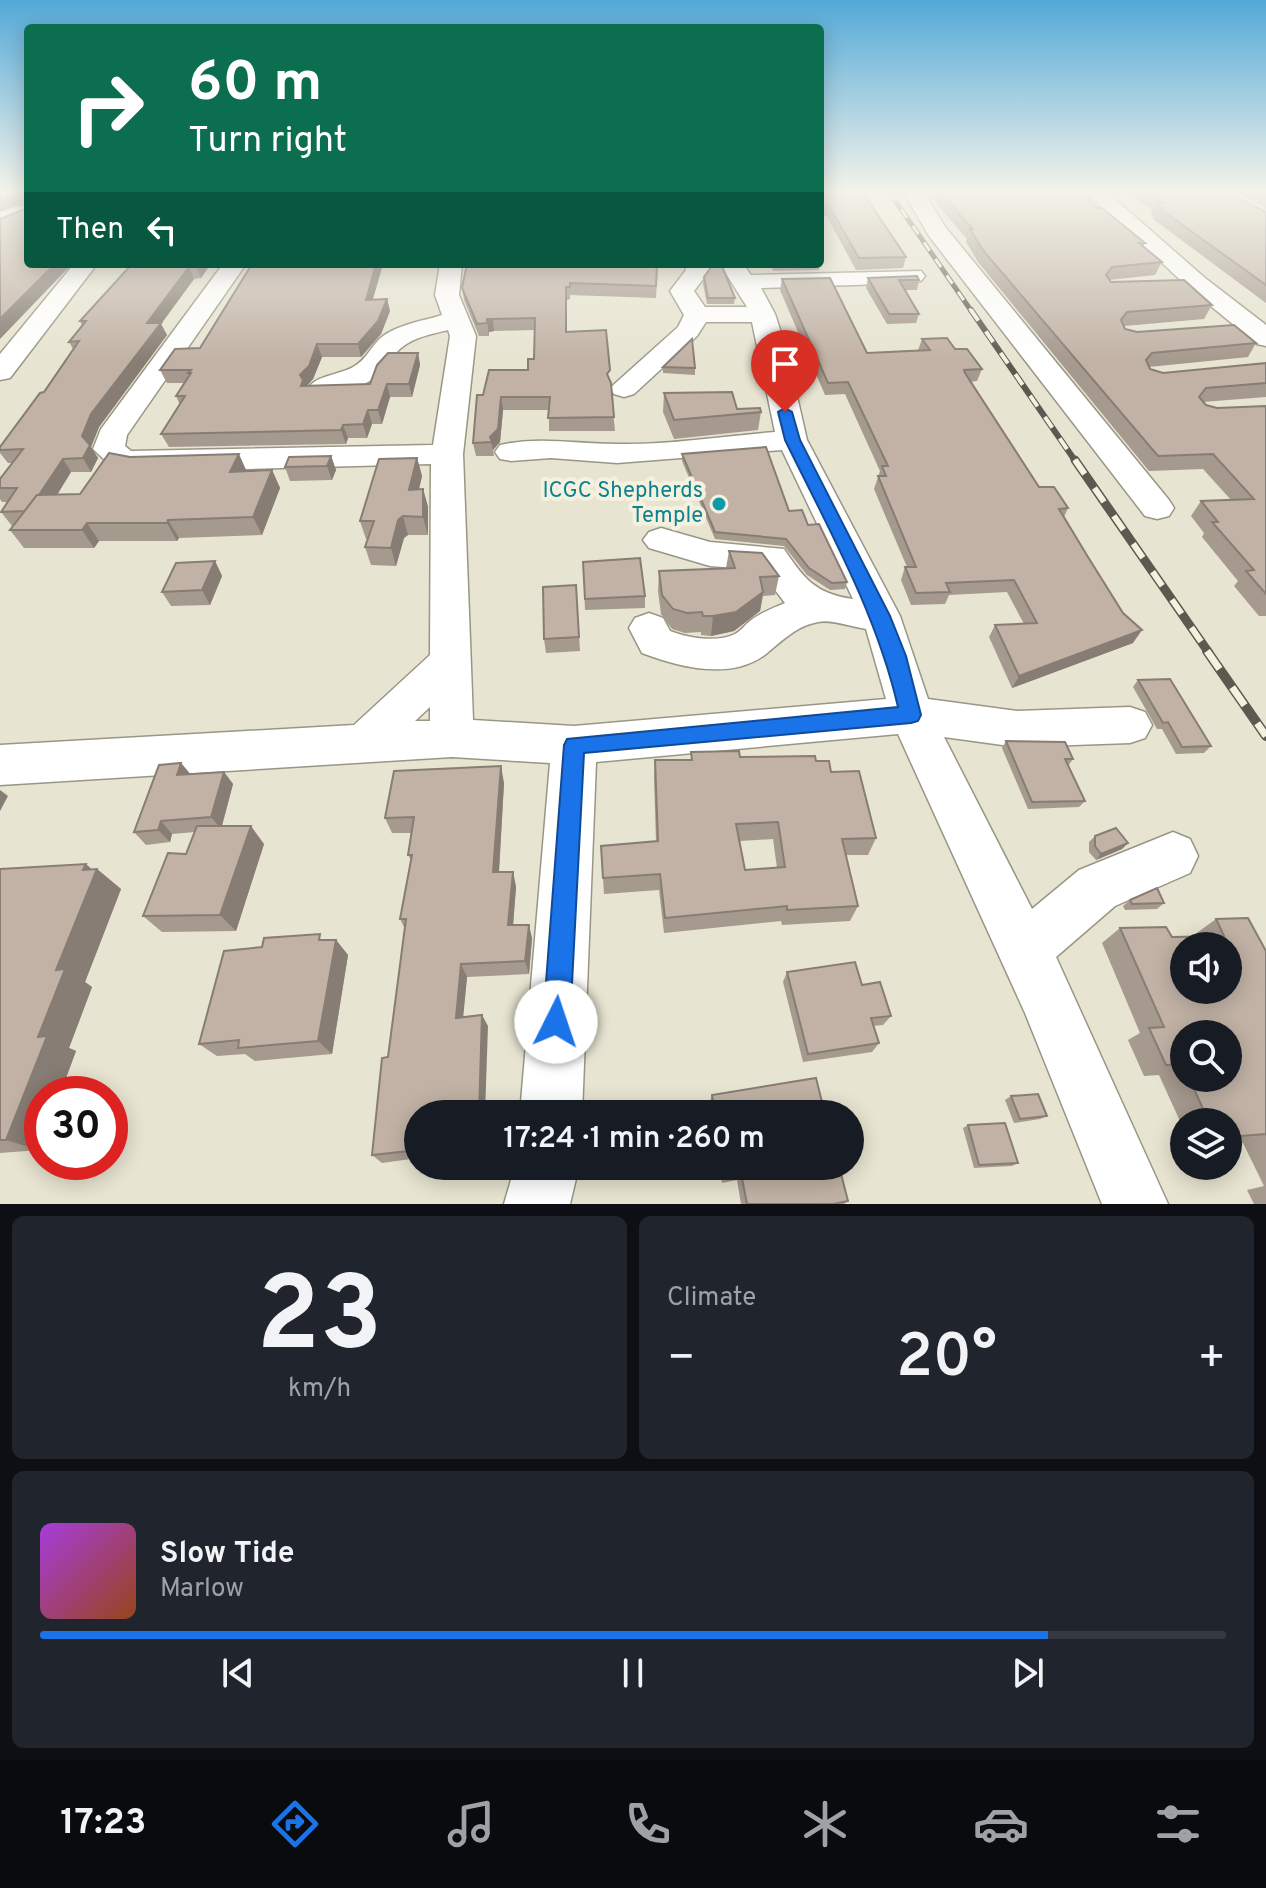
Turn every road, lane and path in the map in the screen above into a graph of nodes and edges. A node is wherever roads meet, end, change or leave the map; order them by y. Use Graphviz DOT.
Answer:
graph roads {
  1 [pos="951,249"];
  2 [pos="1159,249"];
  3 [pos="1178,249"];
  4 [pos="83,268"];
  5 [pos="232,268"];
  6 [pos="450,268"];
  7 [pos="697,268"];
  8 [pos="913,276"];
  9 [pos="1197,283"];
  10 [pos="1170,285"];
  11 [pos="746,287"];
  12 [pos="697,315"];
  13 [pos="456,319"];
  14 [pos="1262,326"];
  15 [pos="1222,329"];
  16 [pos="0,372"];
  17 [pos="322,388"];
  18 [pos="624,388"];
  19 [pos="792,440"];
  20 [pos="511,452"];
  21 [pos="447,454"];
  22 [pos="1157,508"];
  23 [pos="661,540"];
  24 [pos="817,608"];
  25 [pos="881,616"];
  26 [pos="649,628"];
  27 [pos="450,662"];
  28 [pos="911,715"];
  29 [pos="1130,725"];
  30 [pos="452,738"];
  31 [pos="364,743"];
  32 [pos="574,745"];
  33 [pos="0,765"];
  34 [pos="1173,856"];
  35 [pos="1023,950"];
  36 [pos="552,1100"];
  37 [pos="543,1180"];
  38 [pos="537,1204"];
  39 [pos="1135,1204"];
  1 -- 22 [label="street"];
  2 -- 9 [label="street"];
  3 -- 14 [label="street"];
  4 -- 16 [label="street"];
  5 -- 21 [label="street"];
  6 -- 13 [label="street"];
  7 -- 12 [label="street"];
  8 -- 11 [label="street"];
  9 -- 10 [label="street"];
  9 -- 14 [label="street"];
  11 -- 12 [label="street"];
  11 -- 19 [label="street"];
  12 -- 18 [label="street"];
  13 -- 17 [label="street"];
  13 -- 21 [label="street"];
  14 -- 15 [label="street"];
  19 -- 20 [label="street"];
  19 -- 25 [label="street"];
  21 -- 27 [label="street"];
  23 -- 24 [label="street"];
  24 -- 25 [label="street"];
  24 -- 26 [label="street"];
  25 -- 28 [label="street"];
  27 -- 30 [label="street"];
  27 -- 31 [label="street"];
  28 -- 29 [label="street"];
  28 -- 32 [label="street"];
  28 -- 35 [label="street"];
  30 -- 31 [label="street"];
  30 -- 32 [label="street"];
  31 -- 33 [label="street"];
  32 -- 36 [label="street"];
  34 -- 35 [label="street"];
  35 -- 39 [label="street"];
  37 -- 38 [label="street"];
}
